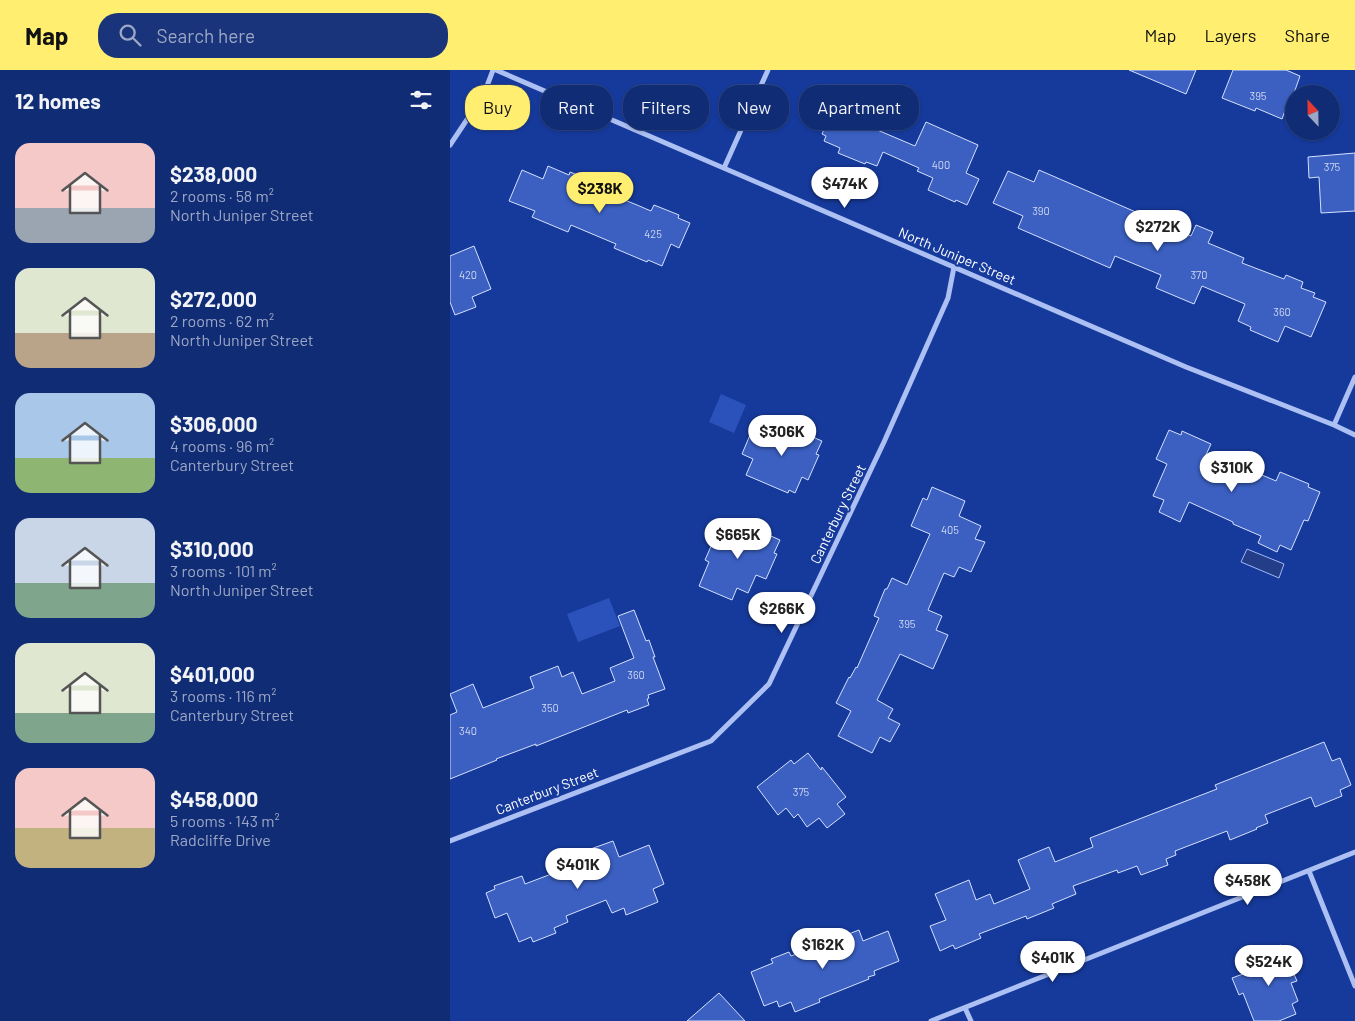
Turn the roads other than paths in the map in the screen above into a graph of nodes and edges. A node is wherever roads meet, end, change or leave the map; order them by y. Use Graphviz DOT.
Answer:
graph roads {
  1 [pos="495,70"];
  2 [pos="768,70"];
  3 [pos="450,145"];
  4 [pos="724,168"];
  5 [pos="954,267"];
  6 [pos="1355,377"];
  7 [pos="1334,425"];
  8 [pos="1355,434"];
  9 [pos="450,841"];
  10 [pos="1355,852"];
  11 [pos="1309,870"];
  12 [pos="1355,986"];
  13 [pos="965,1008"];
  14 [pos="931,1021"];
  15 [pos="970,1021"];
  1 -- 3 [label="street"];
  1 -- 4 [label="street, North Juniper Street"];
  2 -- 4 [label="street"];
  4 -- 5 [label="street, North Juniper Street"];
  5 -- 7 [label="street, North Juniper Street"];
  5 -- 9 [label="street, Canterbury Street"];
  6 -- 7 [label="street"];
  7 -- 8 [label="street, North Juniper Street"];
  10 -- 11 [label="street"];
  11 -- 12 [label="street"];
  11 -- 13 [label="street"];
  13 -- 14 [label="street"];
  13 -- 15 [label="street"];
}
